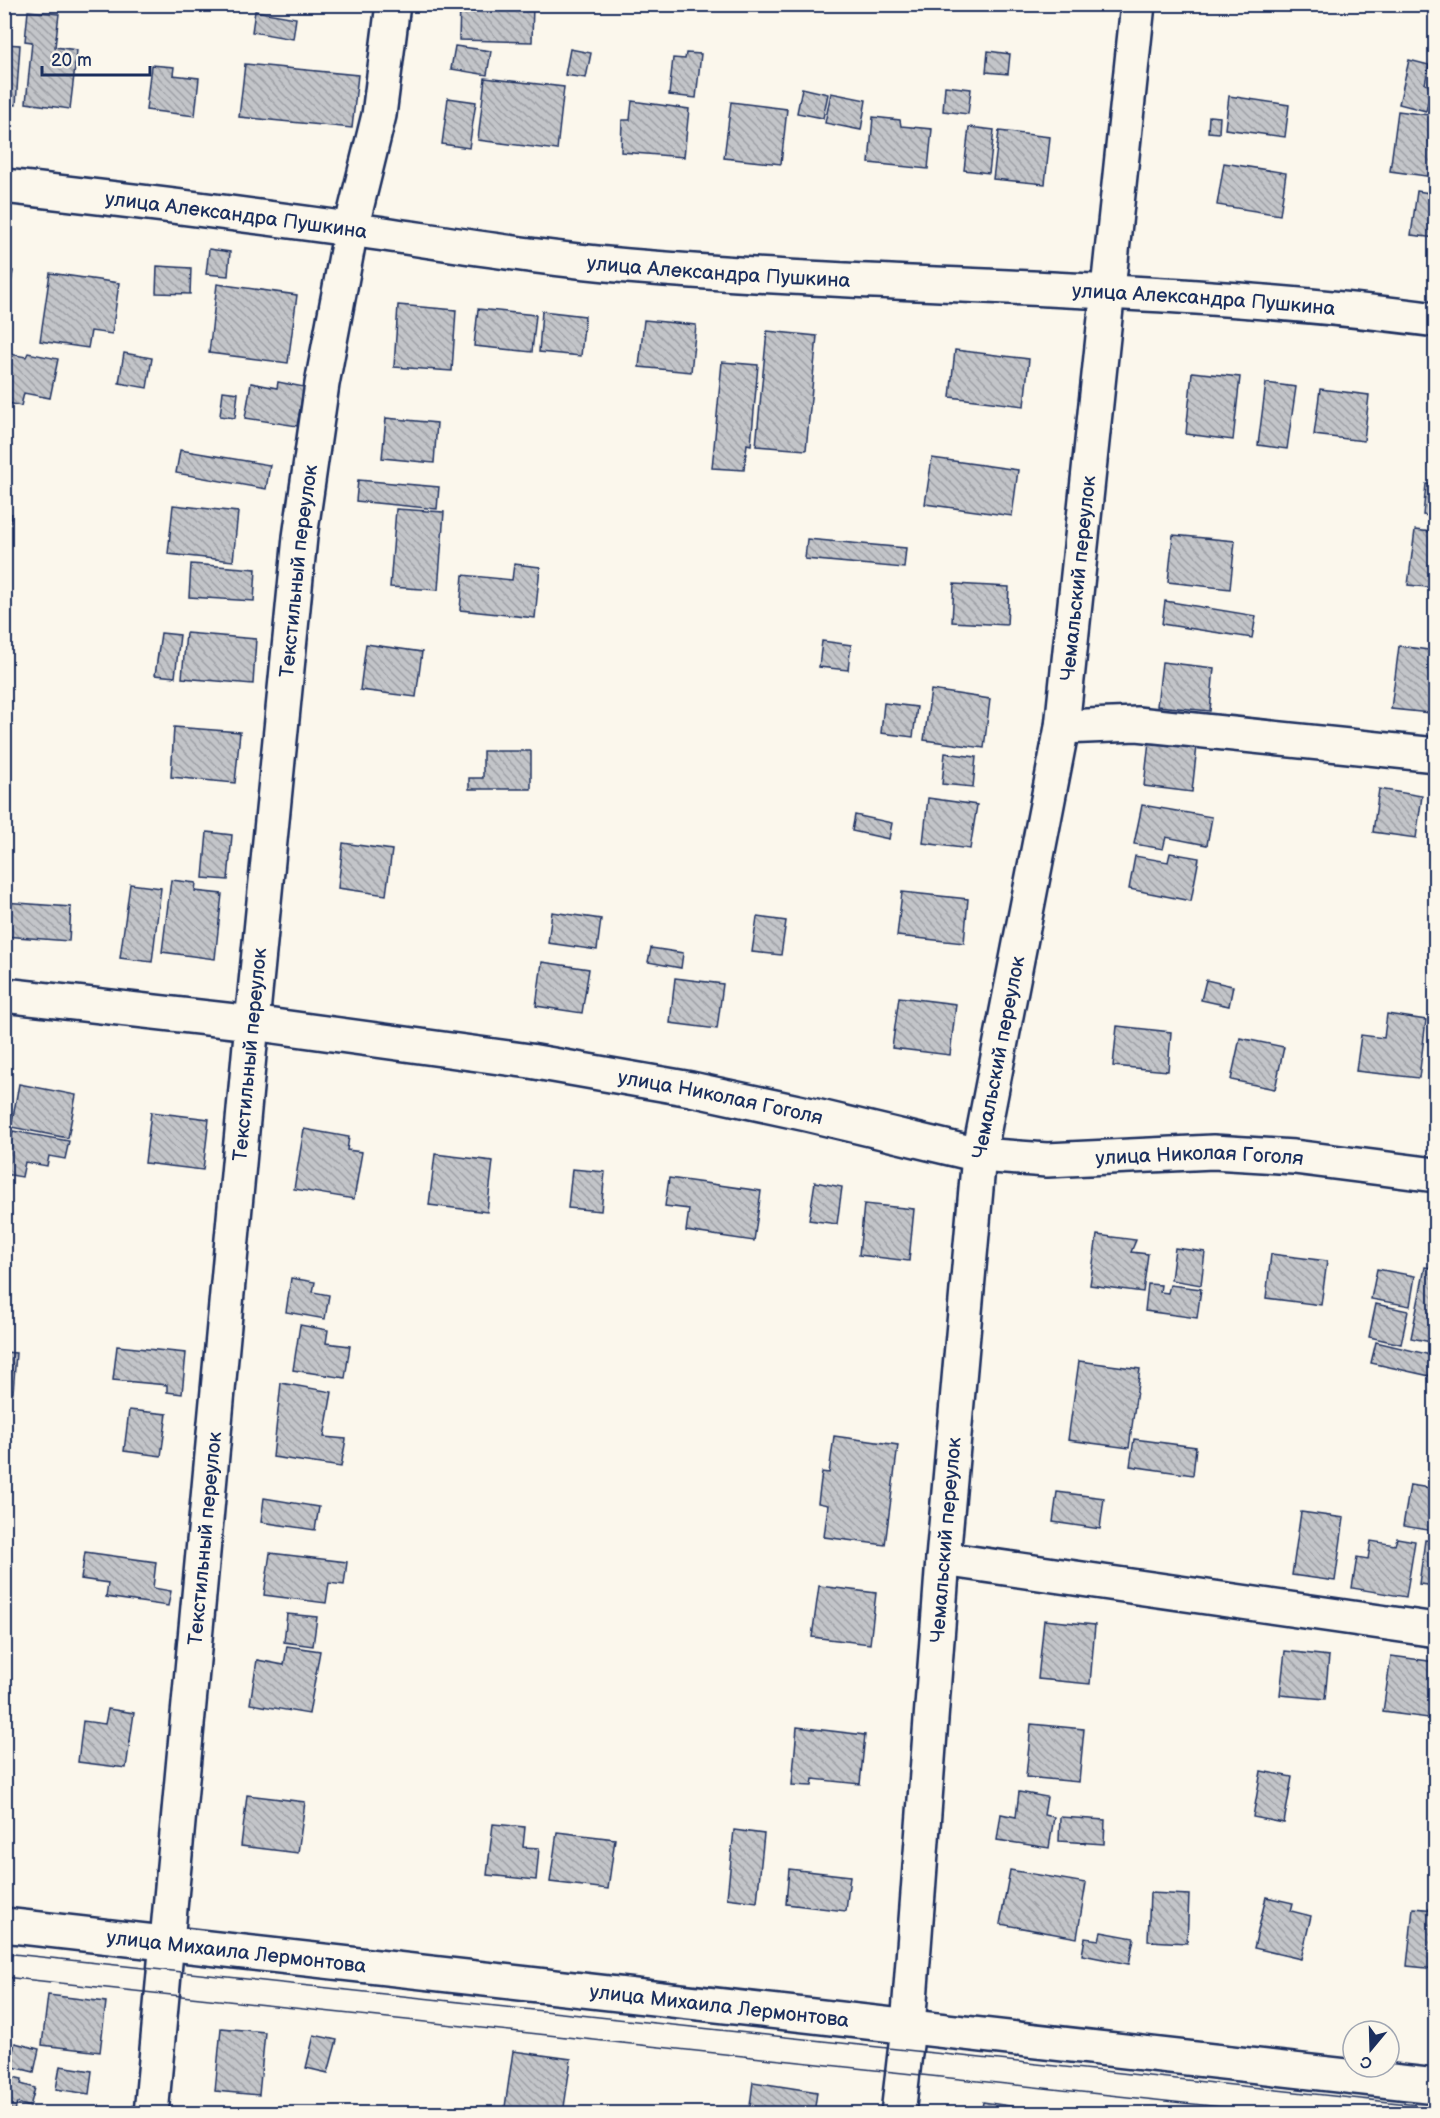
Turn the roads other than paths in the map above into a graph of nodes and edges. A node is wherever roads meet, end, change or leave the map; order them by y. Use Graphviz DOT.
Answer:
graph roads {
  1 [pos="393,4"];
  2 [pos="1138,4"];
  3 [pos="4,186"];
  4 [pos="351,229"];
  5 [pos="1109,293"];
  6 [pos="1436,320"];
  7 [pos="1062,726"];
  8 [pos="1436,755"];
  9 [pos="4,995"];
  10 [pos="252,1023"];
  11 [pos="979,1155"];
  12 [pos="1436,1175"];
  13 [pos="943,1559"];
  14 [pos="1436,1630"];
  15 [pos="4,1924"];
  16 [pos="168,1943"];
  17 [pos="908,2027"];
  18 [pos="1436,2086"];
  19 [pos="151,2114"];
  20 [pos="898,2114"];
  1 -- 4 [label="street, Текстильный переулок"];
  2 -- 5 [label="street, Чемальский переулок"];
  3 -- 4 [label="street, улица Александра Пушкина"];
  4 -- 5 [label="street, улица Александра Пушкина"];
  4 -- 10 [label="street, Текстильный переулок"];
  5 -- 6 [label="street, улица Александра Пушкина"];
  5 -- 7 [label="street, Чемальский переулок"];
  7 -- 8 [label="street"];
  7 -- 11 [label="street, Чемальский переулок"];
  9 -- 10 [label="street, улица Николая Гоголя"];
  10 -- 11 [label="street, улица Николая Гоголя"];
  10 -- 16 [label="street, Текстильный переулок"];
  11 -- 12 [label="street, улица Николая Гоголя"];
  11 -- 13 [label="street, Чемальский переулок"];
  13 -- 14 [label="street"];
  13 -- 17 [label="street, Чемальский переулок"];
  15 -- 16 [label="street, улица Михаила Лермонтова"];
  16 -- 17 [label="street, улица Михаила Лермонтова"];
  16 -- 19 [label="street, Текстильный переулок"];
  17 -- 18 [label="street, улица Михаила Лермонтова"];
  17 -- 20 [label="street, Чемальский переулок"];
}
